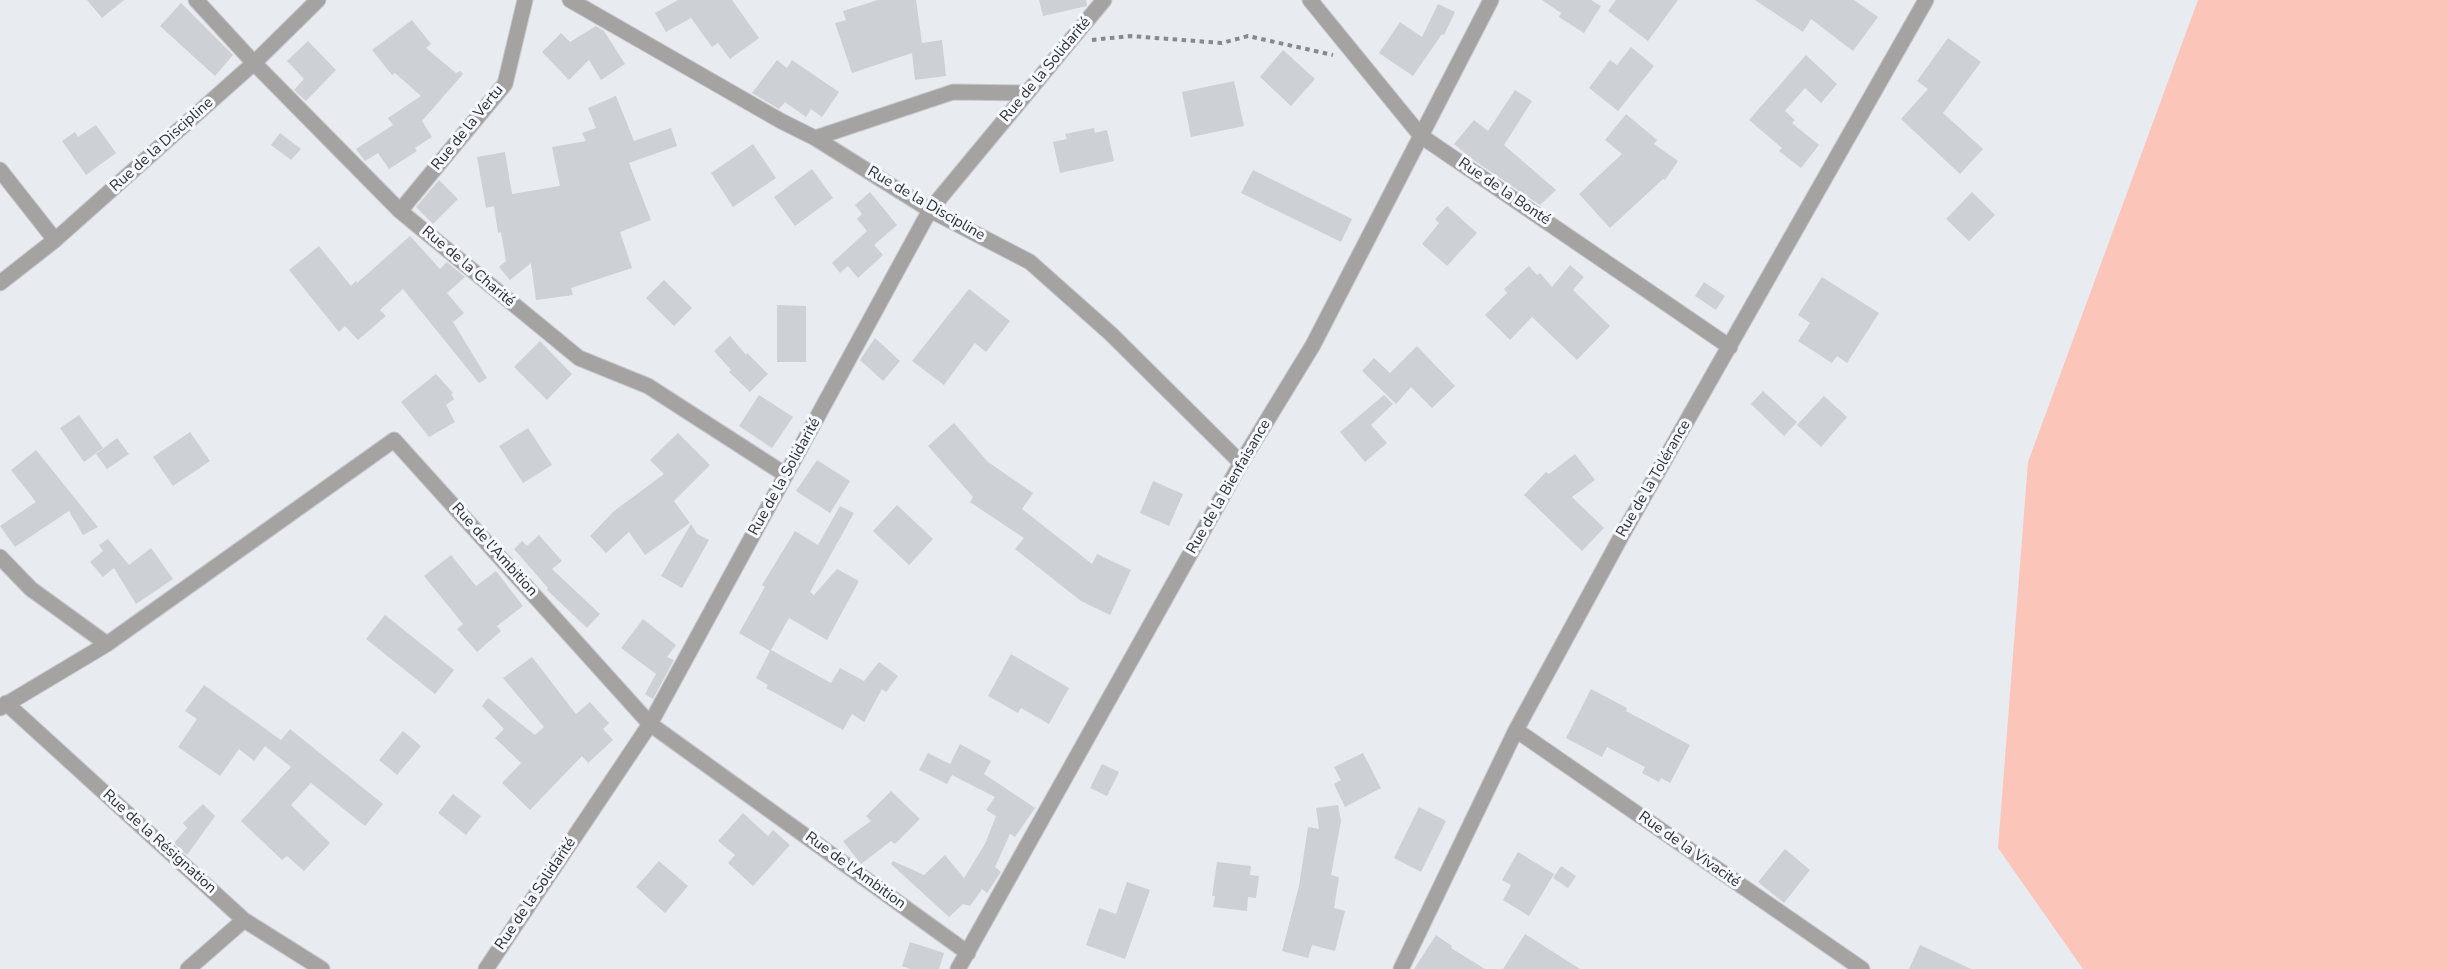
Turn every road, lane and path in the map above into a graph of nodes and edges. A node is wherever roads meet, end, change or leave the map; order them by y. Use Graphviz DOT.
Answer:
graph roads {
  1 [pos="196,0"];
  2 [pos="318,0"];
  3 [pos="525,0"];
  4 [pos="570,0"];
  5 [pos="1104,0"];
  6 [pos="1310,0"];
  7 [pos="1491,0"];
  8 [pos="1926,0"];
  9 [pos="1070,41"];
  10 [pos="1358,61"];
  11 [pos="254,63"];
  12 [pos="1027,93"];
  13 [pos="1421,135"];
  14 [pos="815,138"];
  15 [pos="0,170"];
  16 [pos="930,210"];
  17 [pos="400,211"];
  18 [pos="55,240"];
  19 [pos="0,283"];
  20 [pos="1730,347"];
  21 [pos="1241,463"];
  22 [pos="786,475"];
  23 [pos="0,557"];
  24 [pos="107,644"];
  25 [pos="3,706"];
  26 [pos="650,724"];
  27 [pos="1516,730"];
  28 [pos="244,920"];
  29 [pos="968,953"];
  30 [pos="188,969"];
  31 [pos="322,969"];
  32 [pos="486,969"];
  33 [pos="958,969"];
  34 [pos="1401,969"];
  35 [pos="1862,969"];
  1 -- 11 [label="street, Rue de la Charité"];
  2 -- 11 [label="street, Rue de la Discipline"];
  3 -- 17 [label="street, Rue de la Vertu"];
  4 -- 14 [label="street, Rue de la Discipline"];
  5 -- 9 [label="street, Rue de la Solidarité"];
  6 -- 10 [label="street, Rue de la Bonté"];
  7 -- 13 [label="street, Rue de la Bienfaisance"];
  8 -- 20 [label="street, Rue de la Tolérance"];
  9 -- 10 [label="path"];
  9 -- 12 [label="street, Rue de la Solidarité"];
  10 -- 13 [label="street, Rue de la Bonté"];
  11 -- 17 [label="street, Rue de la Charité"];
  11 -- 18 [label="street, Rue de la Discipline"];
  12 -- 14 [label="street"];
  12 -- 16 [label="street, Rue de la Solidarité"];
  13 -- 20 [label="street, Rue de la Bonté"];
  13 -- 21 [label="street, Rue de la Bienfaisance"];
  14 -- 16 [label="street, Rue de la Discipline"];
  15 -- 18 [label="street"];
  16 -- 21 [label="street, Rue de la Discipline"];
  16 -- 22 [label="street, Rue de la Solidarité"];
  17 -- 22 [label="street, Rue de la Charité"];
  18 -- 19 [label="street, Rue de la Discipline"];
  20 -- 27 [label="street, Rue de la Tolérance"];
  21 -- 29 [label="street, Rue de la Bienfaisance"];
  22 -- 26 [label="street, Rue de la Solidarité"];
  23 -- 24 [label="street"];
  24 -- 25 [label="street, Rue de l'Ambition"];
  24 -- 26 [label="street, Rue de l'Ambition"];
  25 -- 28 [label="street, Rue de la Résignation"];
  26 -- 29 [label="street, Rue de l'Ambition"];
  26 -- 32 [label="street, Rue de la Solidarité"];
  27 -- 34 [label="street, Rue de la Tolérance"];
  27 -- 35 [label="street, Rue de la Vivacité"];
  28 -- 30 [label="street"];
  28 -- 31 [label="street, Rue de la Résignation"];
  29 -- 33 [label="street, Rue de la Bienfaisance"];
}
